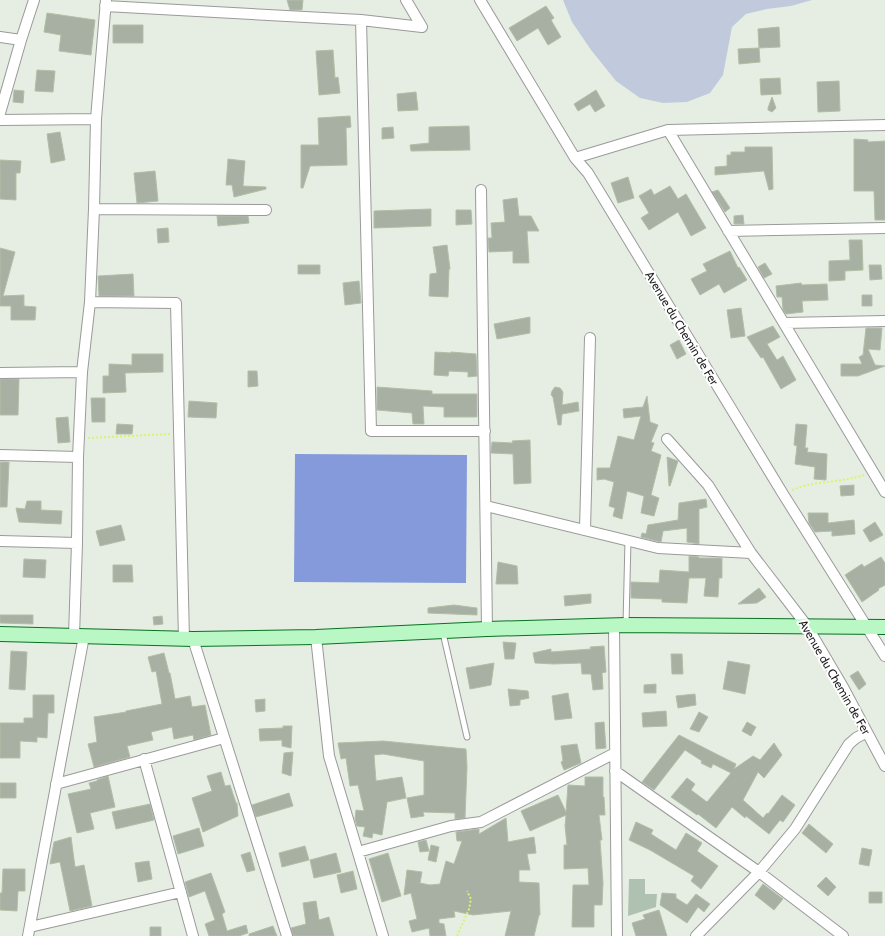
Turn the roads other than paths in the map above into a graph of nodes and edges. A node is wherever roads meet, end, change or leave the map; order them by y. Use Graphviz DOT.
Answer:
graph roads {
  1 [pos="34,0"];
  2 [pos="406,0"];
  3 [pos="480,0"];
  4 [pos="106,3"];
  5 [pos="361,20"];
  6 [pos="0,37"];
  7 [pos="21,40"];
  8 [pos="0,114"];
  9 [pos="96,119"];
  10 [pos="0,120"];
  11 [pos="885,125"];
  12 [pos="668,130"];
  13 [pos="575,158"];
  14 [pos="481,190"];
  15 [pos="94,209"];
  16 [pos="266,210"];
  17 [pos="885,228"];
  18 [pos="728,231"];
  19 [pos="90,302"];
  20 [pos="885,321"];
  21 [pos="784,323"];
  22 [pos="590,338"];
  23 [pos="82,372"];
  24 [pos="0,373"];
  25 [pos="485,431"];
  26 [pos="666,439"];
  27 [pos="0,455"];
  28 [pos="78,457"];
  29 [pos="885,492"];
  30 [pos="486,506"];
  31 [pos="585,530"];
  32 [pos="628,540"];
  33 [pos="0,541"];
  34 [pos="78,542"];
  35 [pos="751,553"];
  36 [pos="620,625"];
  37 [pos="807,626"];
  38 [pos="867,627"];
  39 [pos="885,627"];
  40 [pos="488,629"];
  41 [pos="443,631"];
  42 [pos="0,634"];
  43 [pos="79,636"];
  44 [pos="316,637"];
  45 [pos="188,639"];
  46 [pos="885,656"];
  47 [pos="867,732"];
  48 [pos="467,737"];
  49 [pos="224,738"];
  50 [pos="615,753"];
  51 [pos="144,759"];
  52 [pos="885,766"];
  53 [pos="615,771"];
  54 [pos="56,784"];
  55 [pos="358,852"];
  56 [pos="759,872"];
  57 [pos="181,892"];
  58 [pos="29,931"];
  59 [pos="193,936"];
  60 [pos="287,936"];
  61 [pos="384,936"];
  62 [pos="617,936"];
  63 [pos="696,936"];
  64 [pos="843,936"];
  1 -- 7 [label="street"];
  2 -- 5 [label="street"];
  3 -- 13 [label="street, Avenue du Chemin de Fer"];
  4 -- 5 [label="street"];
  4 -- 9 [label="street"];
  5 -- 25 [label="street"];
  6 -- 7 [label="street"];
  7 -- 8 [label="street"];
  9 -- 10 [label="street"];
  9 -- 15 [label="street"];
  11 -- 12 [label="street"];
  12 -- 13 [label="street"];
  12 -- 18 [label="street"];
  13 -- 38 [label="street, Avenue du Chemin de Fer"];
  14 -- 25 [label="street"];
  15 -- 16 [label="street"];
  15 -- 19 [label="street"];
  17 -- 18 [label="street"];
  18 -- 21 [label="street"];
  19 -- 23 [label="street"];
  19 -- 45 [label="street"];
  20 -- 21 [label="street"];
  21 -- 29 [label="street"];
  22 -- 31 [label="street"];
  23 -- 24 [label="street"];
  23 -- 28 [label="street"];
  25 -- 30 [label="street"];
  26 -- 35 [label="street, Avenue du Chemin de Fer"];
  27 -- 28 [label="street"];
  28 -- 34 [label="street"];
  30 -- 31 [label="street"];
  30 -- 40 [label="street"];
  31 -- 32 [label="street"];
  32 -- 35 [label="street"];
  32 -- 36 [label="lane"];
  33 -- 34 [label="street"];
  34 -- 43 [label="street"];
  35 -- 37 [label="street, Avenue du Chemin de Fer"];
  36 -- 37 [label="street"];
  36 -- 40 [label="street"];
  36 -- 50 [label="street"];
  37 -- 38 [label="street"];
  37 -- 47 [label="street, Avenue du Chemin de Fer"];
  38 -- 39 [label="street"];
  38 -- 46 [label="street, Avenue du Chemin de Fer"];
  40 -- 41 [label="street"];
  41 -- 44 [label="street"];
  41 -- 48 [label="lane"];
  42 -- 43 [label="street"];
  43 -- 45 [label="street"];
  43 -- 54 [label="street"];
  44 -- 45 [label="street"];
  44 -- 55 [label="street"];
  45 -- 49 [label="street"];
  47 -- 52 [label="street, Avenue du Chemin de Fer"];
  47 -- 56 [label="street"];
  49 -- 51 [label="street"];
  49 -- 60 [label="street"];
  50 -- 53 [label="street"];
  50 -- 55 [label="street"];
  51 -- 54 [label="street"];
  51 -- 57 [label="street"];
  53 -- 56 [label="street"];
  53 -- 62 [label="street"];
  54 -- 58 [label="street"];
  55 -- 61 [label="street"];
  56 -- 63 [label="street"];
  56 -- 64 [label="street"];
  57 -- 58 [label="street"];
  57 -- 59 [label="street"];
}
